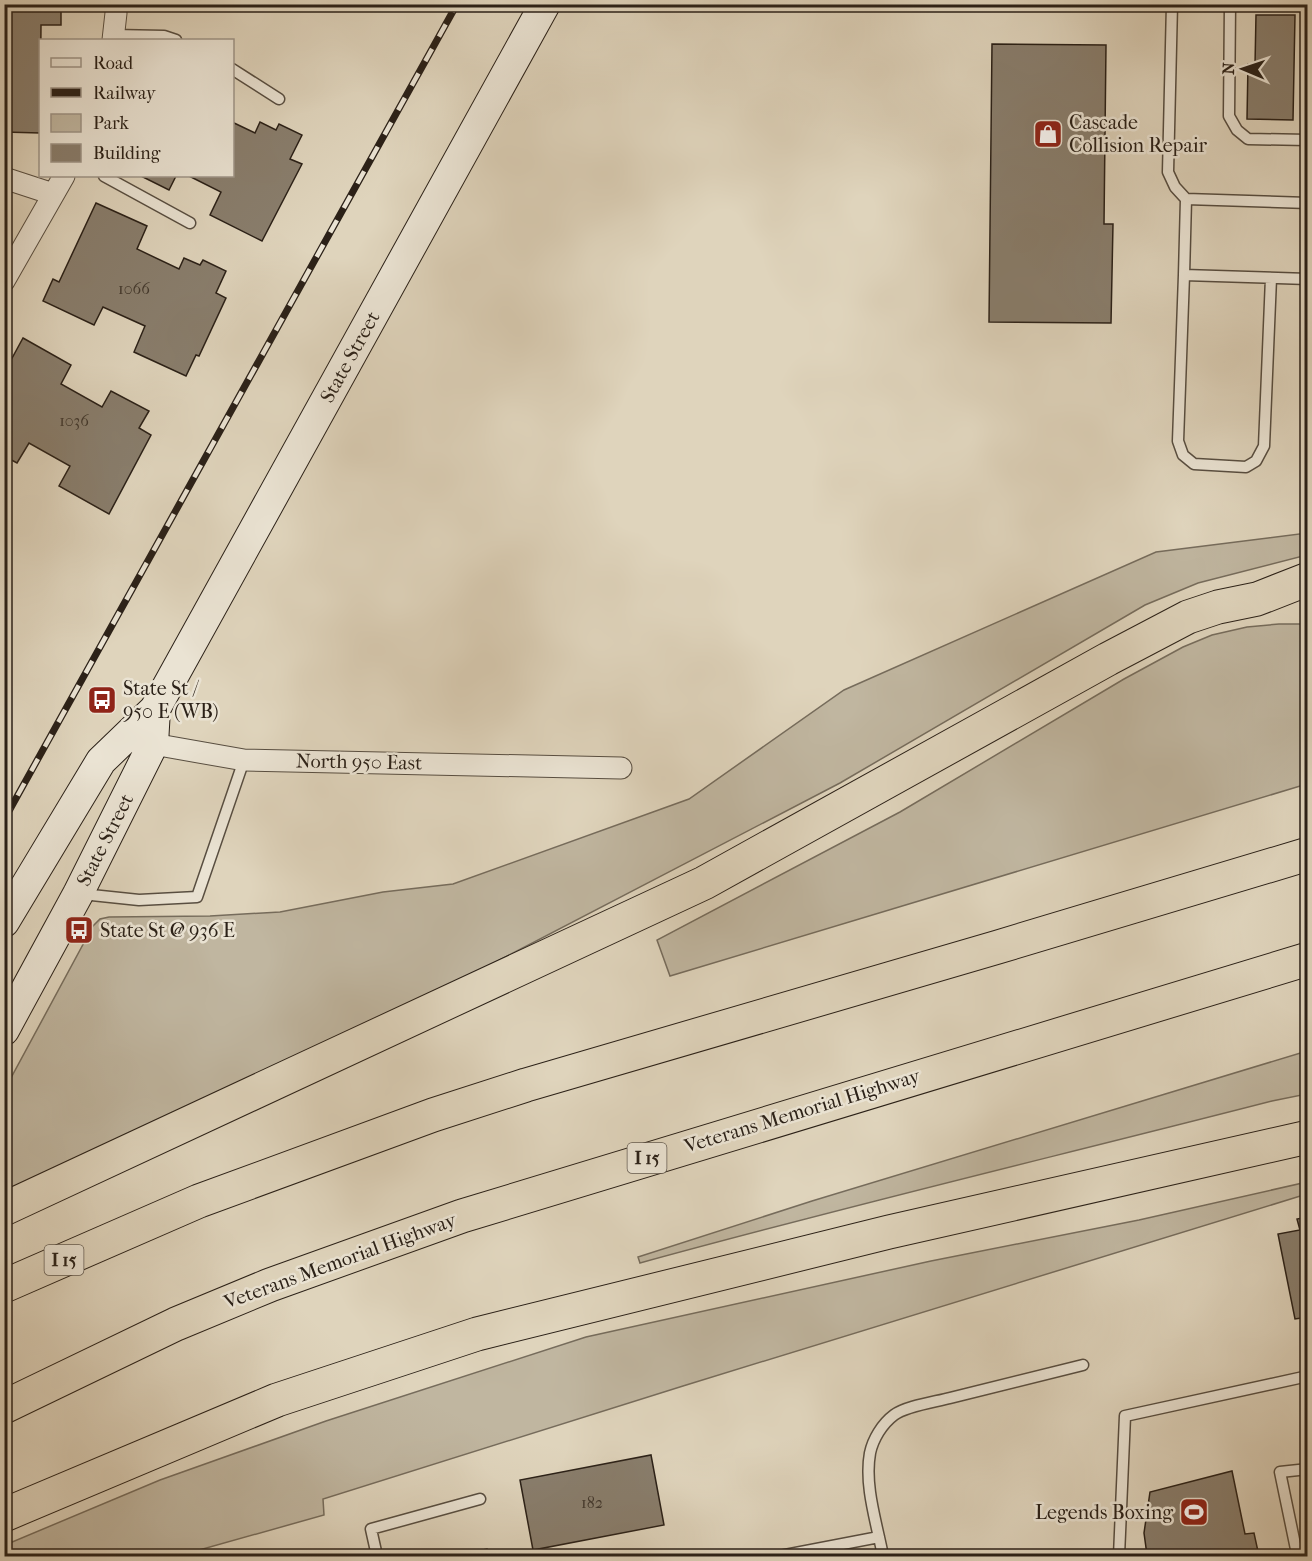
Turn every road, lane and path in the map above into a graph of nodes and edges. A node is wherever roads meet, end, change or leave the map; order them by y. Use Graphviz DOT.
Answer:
graph roads {
  1 [pos="545,4"];
  2 [pos="1172,4"];
  3 [pos="1230,4"];
  4 [pos="116,13"];
  5 [pos="114,38"];
  6 [pos="173,39"];
  7 [pos="234,70"];
  8 [pos="279,99"];
  9 [pos="1308,140"];
  10 [pos="63,177"];
  11 [pos="106,177"];
  12 [pos="4,178"];
  13 [pos="53,194"];
  14 [pos="1186,199"];
  15 [pos="1308,203"];
  16 [pos="190,223"];
  17 [pos="1308,270"];
  18 [pos="1184,275"];
  19 [pos="1271,278"];
  20 [pos="1307,279"];
  21 [pos="4,281"];
  22 [pos="1308,579"];
  23 [pos="1257,599"];
  24 [pos="1308,600"];
  25 [pos="155,709"];
  26 [pos="153,744"];
  27 [pos="101,760"];
  28 [pos="244,760"];
  29 [pos="621,768"];
  30 [pos="1308,854"];
  31 [pos="78,894"];
  32 [pos="4,922"];
  33 [pos="1308,959"];
  34 [pos="4,1030"];
  35 [pos="1308,1137"];
  36 [pos="4,1209"];
  37 [pos="4,1286"];
  38 [pos="1083,1365"];
  39 [pos="1308,1376"];
  40 [pos="4,1407"];
  41 [pos="1308,1468"];
  42 [pos="480,1499"];
  43 [pos="4,1515"];
  44 [pos="879,1536"];
  45 [pos="1308,1552"];
  46 [pos="377,1557"];
  47 [pos="780,1557"];
  48 [pos="883,1557"];
  49 [pos="1119,1557"];
  1 -- 25 [label="main road, State Street"];
  2 -- 14 [label="lane"];
  3 -- 9 [label="lane"];
  4 -- 5 [label="street"];
  5 -- 6 [label="lane"];
  7 -- 8 [label="lane"];
  10 -- 13 [label="street"];
  11 -- 16 [label="lane"];
  12 -- 13 [label="street"];
  13 -- 21 [label="street"];
  14 -- 15 [label="lane"];
  14 -- 18 [label="lane"];
  17 -- 20 [label="lane"];
  18 -- 19 [label="lane"];
  18 -- 19 [label="lane"];
  19 -- 20 [label="lane"];
  22 -- 23 [label="highway"];
  23 -- 24 [label="highway"];
  23 -- 36 [label="highway"];
  25 -- 26 [label="main road, State Street"];
  25 -- 27 [label="main road, State Street"];
  26 -- 27 [label="street, North 950 East"];
  26 -- 28 [label="street, North 950 East"];
  26 -- 31 [label="main road, State Street"];
  27 -- 32 [label="main road, State Street"];
  28 -- 29 [label="street, North 950 East"];
  28 -- 31 [label="lane"];
  30 -- 37 [label="highway, I 15"];
  31 -- 34 [label="main road, State Street"];
  33 -- 40 [label="highway, Veterans Memorial Highway / I 15"];
  35 -- 43 [label="highway"];
  38 -- 44 [label="lane"];
  39 -- 49 [label="lane"];
  41 -- 45 [label="lane"];
  42 -- 46 [label="lane"];
  44 -- 47 [label="lane"];
  44 -- 48 [label="lane"];
}
